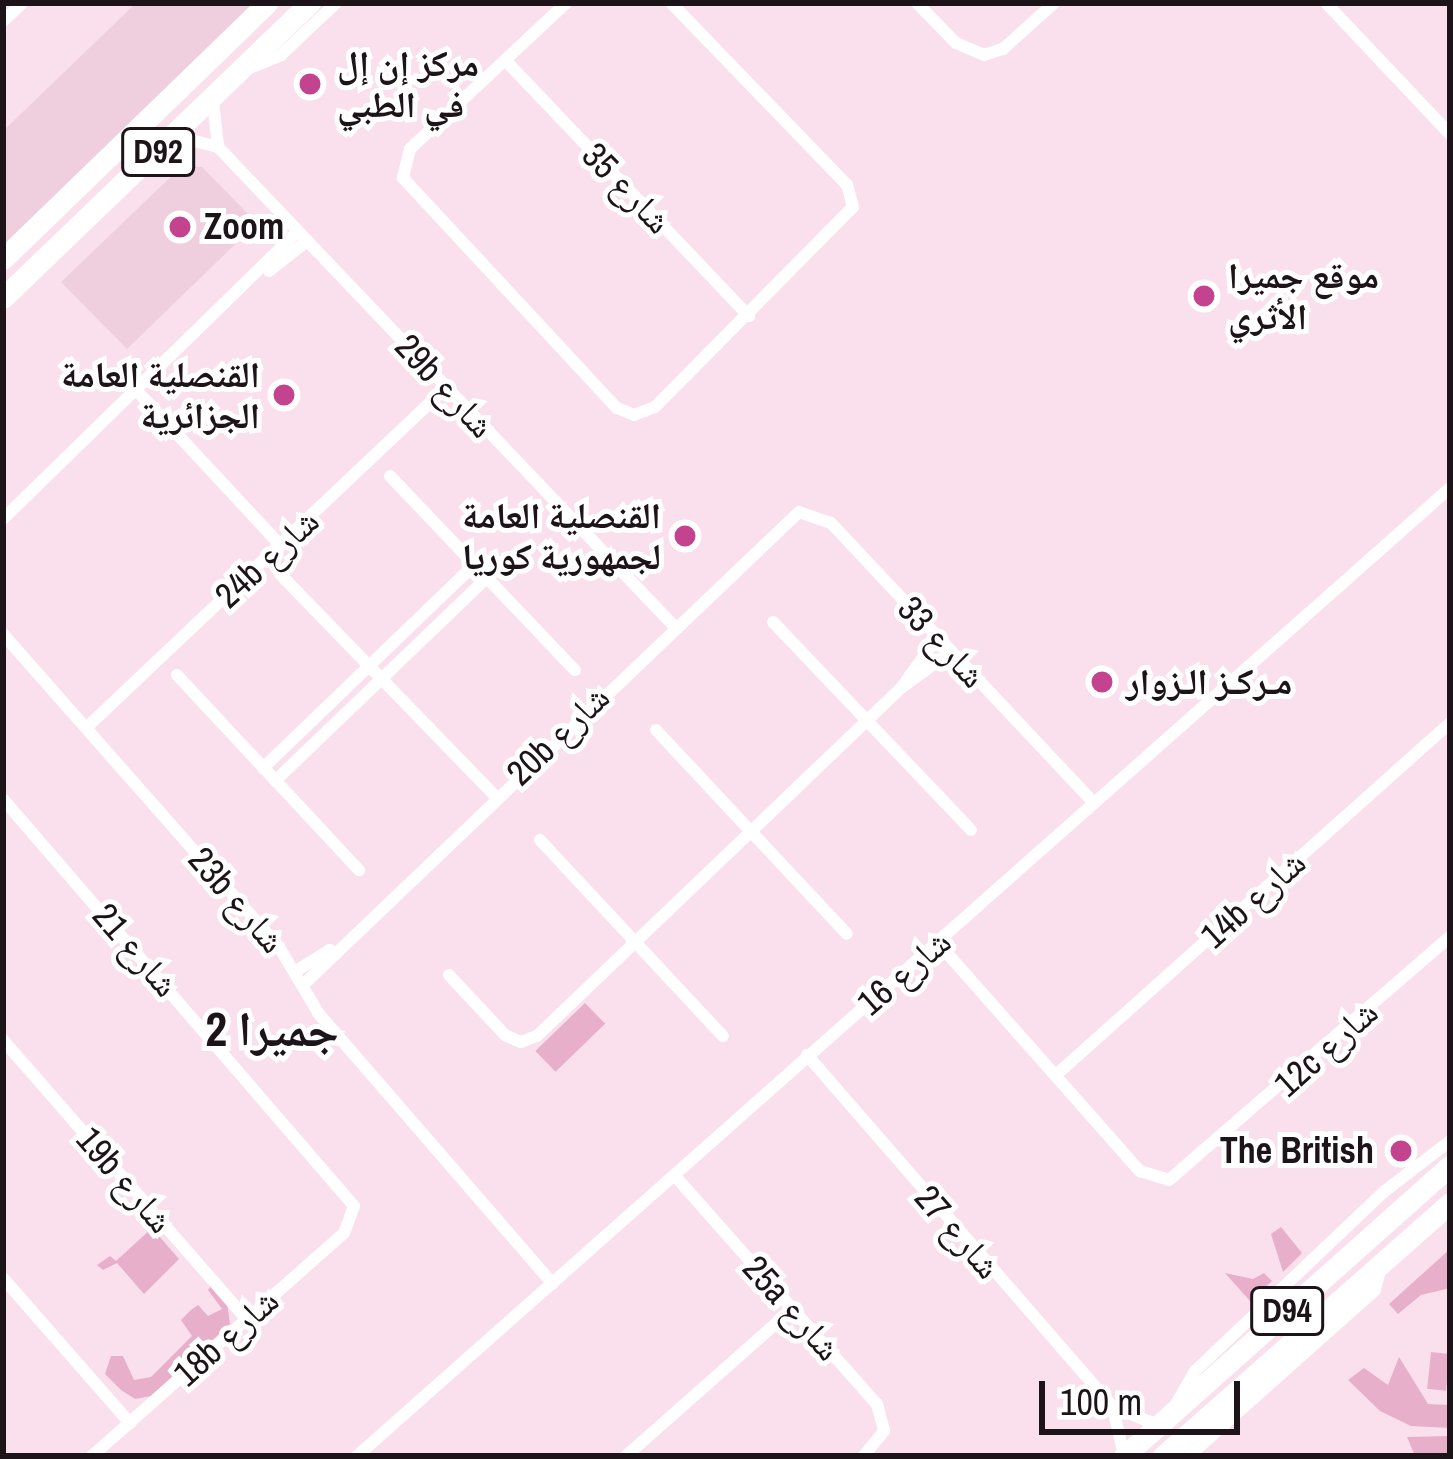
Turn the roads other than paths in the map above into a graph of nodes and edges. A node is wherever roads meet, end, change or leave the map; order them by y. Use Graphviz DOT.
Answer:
graph roads {
  1 [pos="22,3"];
  2 [pos="310,3"];
  3 [pos="336,3"];
  4 [pos="566,3"];
  5 [pos="671,3"];
  6 [pos="917,3"];
  7 [pos="1054,3"];
  8 [pos="1325,3"];
  9 [pos="264,5"];
  10 [pos="3,21"];
  11 [pos="505,60"];
  12 [pos="241,71"];
  13 [pos="214,98"];
  14 [pos="1450,134"];
  15 [pos="176,136"];
  16 [pos="218,147"];
  17 [pos="303,236"];
  18 [pos="12,246"];
  19 [pos="3,259"];
  20 [pos="3,279"];
  21 [pos="3,298"];
  22 [pos="749,316"];
  23 [pos="446,387"];
  24 [pos="138,392"];
  25 [pos="390,476"];
  26 [pos="1450,488"];
  27 [pos="3,519"];
  28 [pos="778,523"];
  29 [pos="281,546"];
  30 [pos="474,565"];
  31 [pos="280,574"];
  32 [pos="487,578"];
  33 [pos="773,622"];
  34 [pos="673,625"];
  35 [pos="3,634"];
  36 [pos="937,638"];
  37 [pos="951,652"];
  38 [pos="369,667"];
  39 [pos="575,670"];
  40 [pos="177,675"];
  41 [pos="382,681"];
  42 [pos="901,688"];
  43 [pos="867,721"];
  44 [pos="1450,723"];
  45 [pos="86,728"];
  46 [pos="656,730"];
  47 [pos="263,768"];
  48 [pos="275,781"];
  49 [pos="495,796"];
  50 [pos="3,799"];
  51 [pos="1094,803"];
  52 [pos="971,830"];
  53 [pos="751,832"];
  54 [pos="540,840"];
  55 [pos="359,870"];
  56 [pos="847,934"];
  57 [pos="1450,937"];
  58 [pos="634,942"];
  59 [pos="938,943"];
  60 [pos="337,947"];
  61 [pos="296,971"];
  62 [pos="449,975"];
  63 [pos="303,986"];
  64 [pos="723,1036"];
  65 [pos="3,1040"];
  66 [pos="807,1055"];
  67 [pos="1057,1075"];
  68 [pos="1450,1142"];
  69 [pos="1450,1166"];
  70 [pos="675,1176"];
  71 [pos="1450,1203"];
  72 [pos="355,1215"];
  73 [pos="1381,1261"];
  74 [pos="3,1279"];
  75 [pos="553,1284"];
  76 [pos="793,1308"];
  77 [pos="247,1319"];
  78 [pos="1113,1407"];
  79 [pos="1165,1420"];
  80 [pos="130,1423"];
  81 [pos="868,1452"];
  82 [pos="92,1456"];
  83 [pos="358,1456"];
  84 [pos="626,1456"];
  85 [pos="1124,1456"];
  86 [pos="1163,1456"];
  87 [pos="1189,1456"];
  1 -- 10 [label="street"];
  2 -- 12 [label="main road, D92"];
  3 -- 12 [label="street"];
  4 -- 11 [label="street"];
  5 -- 22 [label="street"];
  6 -- 7 [label="street"];
  8 -- 14 [label="street"];
  9 -- 18 [label="main road, D92"];
  11 -- 22 [label="street, شارع 35"];
  11 -- 22 [label="street"];
  12 -- 13 [label="main road, D92"];
  13 -- 15 [label="main road, D92"];
  13 -- 16 [label="street"];
  15 -- 16 [label="street"];
  15 -- 21 [label="main road, D92"];
  16 -- 17 [label="street, 29b شارع"];
  17 -- 23 [label="street, 29b شارع"];
  17 -- 24 [label="street"];
  18 -- 19 [label="main road, D92"];
  18 -- 20 [label="main road"];
  23 -- 29 [label="street, 24b شارع"];
  23 -- 34 [label="street, 29b شارع"];
  24 -- 27 [label="street"];
  24 -- 29 [label="street"];
  25 -- 30 [label="street"];
  26 -- 51 [label="street, شارع 16"];
  28 -- 34 [label="street, 20b شارع"];
  28 -- 36 [label="street, شارع 33"];
  29 -- 45 [label="street, 24b شارع"];
  30 -- 32 [label="street"];
  30 -- 38 [label="street"];
  31 -- 38 [label="street"];
  32 -- 39 [label="street"];
  32 -- 41 [label="street"];
  33 -- 43 [label="street"];
  34 -- 49 [label="street, 20b شارع"];
  35 -- 45 [label="street, 23b شارع"];
  36 -- 37 [label="street, شارع 33"];
  36 -- 42 [label="street"];
  37 -- 42 [label="street"];
  37 -- 51 [label="street, شارع 33"];
  38 -- 41 [label="street"];
  38 -- 47 [label="street"];
  40 -- 47 [label="street"];
  41 -- 48 [label="street"];
  41 -- 49 [label="street"];
  42 -- 43 [label="street"];
  43 -- 52 [label="street"];
  43 -- 53 [label="street"];
  44 -- 67 [label="street, 14b شارع"];
  45 -- 61 [label="street, 23b شارع"];
  46 -- 53 [label="street"];
  47 -- 48 [label="street"];
  48 -- 55 [label="street"];
  49 -- 60 [label="street, 20b شارع"];
  50 -- 72 [label="street, شارع 21"];
  51 -- 59 [label="street, شارع 16"];
  53 -- 56 [label="street"];
  53 -- 58 [label="street"];
  54 -- 58 [label="street"];
  57 -- 67 [label="street, 12c شارع"];
  58 -- 62 [label="street"];
  58 -- 64 [label="street"];
  59 -- 66 [label="street, شارع 16"];
  59 -- 67 [label="street"];
  60 -- 61 [label="street, 20b شارع"];
  60 -- 63 [label="street, 20b شارع"];
  61 -- 63 [label="street, 23b شارع"];
  63 -- 75 [label="street, 23b شارع"];
  65 -- 77 [label="street, 19b شارع"];
  66 -- 70 [label="street, شارع 16"];
  66 -- 78 [label="street, شارع 27"];
  68 -- 79 [label="street"];
  69 -- 79 [label="main road, D94"];
  70 -- 75 [label="street, شارع 16"];
  70 -- 76 [label="street, 25a شارع"];
  71 -- 73 [label="main road, D94"];
  72 -- 77 [label="street, 18b شارع"];
  73 -- 86 [label="main road, D94"];
  73 -- 87 [label="street"];
  74 -- 80 [label="street"];
  75 -- 83 [label="street, شارع 16"];
  76 -- 81 [label="street, 25a شارع"];
  76 -- 84 [label="street"];
  77 -- 80 [label="street, 18b شارع"];
  78 -- 79 [label="street, شارع 27"];
  78 -- 85 [label="street, شارع 27"];
  79 -- 85 [label="main road, D94"];
  80 -- 82 [label="street, 18b شارع"];
}
